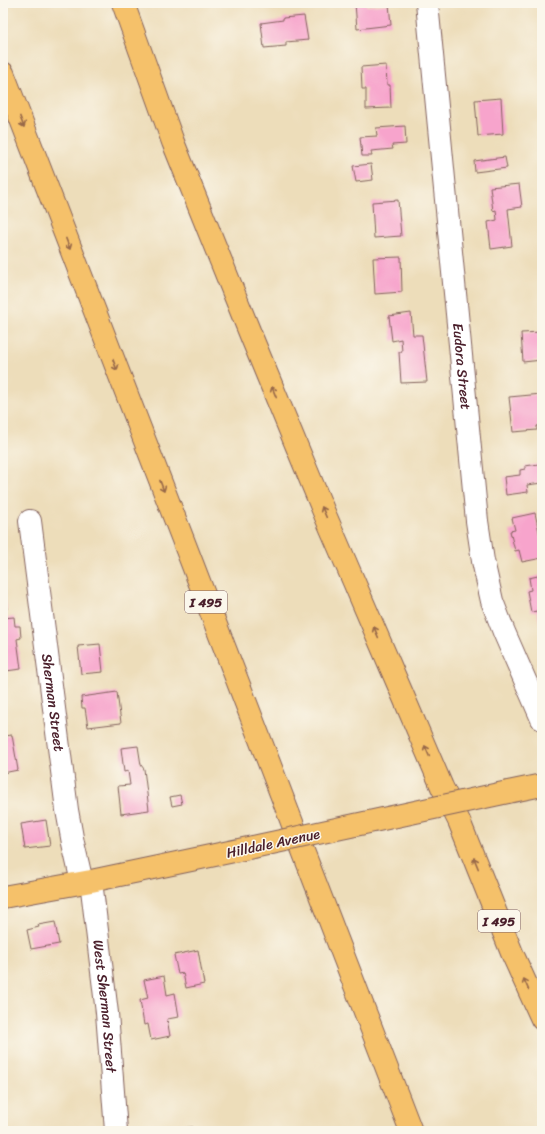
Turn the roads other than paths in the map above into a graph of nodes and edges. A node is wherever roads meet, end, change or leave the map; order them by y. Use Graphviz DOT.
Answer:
graph roads {
  1 [pos="123,3"];
  2 [pos="427,3"];
  3 [pos="3,73"];
  4 [pos="30,521"];
  5 [pos="542,719"];
  6 [pos="542,785"];
  7 [pos="86,882"];
  8 [pos="3,896"];
  9 [pos="542,1019"];
  10 [pos="116,1131"];
  11 [pos="411,1131"];
  9 -- 1 [label="main road, I 495, one-way"];
  2 -- 5 [label="street, Eudora Street"];
  3 -- 11 [label="main road, I 495, one-way"];
  4 -- 7 [label="street, Sherman Street"];
  6 -- 7 [label="main road, Hilldale Avenue, bridge"];
  7 -- 8 [label="main road, Hilldale Avenue"];
  7 -- 10 [label="street, West Sherman Street"];
}
